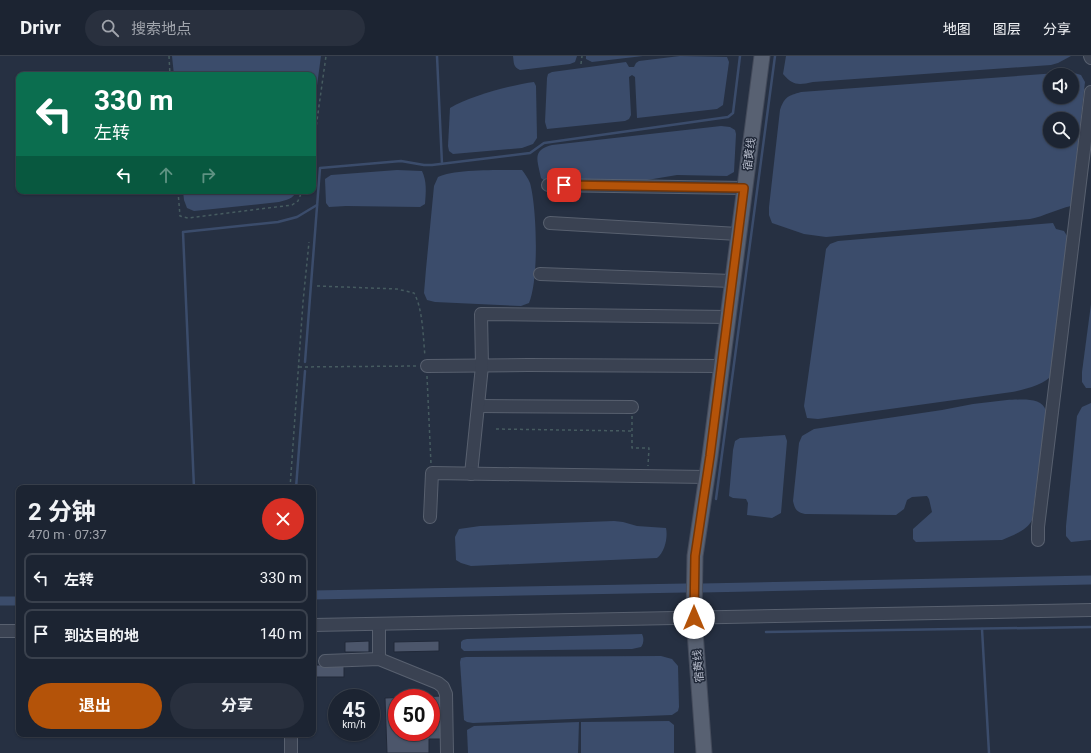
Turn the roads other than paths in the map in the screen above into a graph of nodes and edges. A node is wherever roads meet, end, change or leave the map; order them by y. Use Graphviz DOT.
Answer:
graph roads {
  1 [pos="762,56"];
  2 [pos="1091,92"];
  3 [pos="548,185"];
  4 [pos="744,188"];
  5 [pos="550,223"];
  6 [pos="738,234"];
  7 [pos="540,274"];
  8 [pos="732,281"];
  9 [pos="728,317"];
  10 [pos="427,366"];
  11 [pos="482,366"];
  12 [pos="721,366"];
  13 [pos="478,406"];
  14 [pos="632,407"];
  15 [pos="471,474"];
  16 [pos="706,477"];
  17 [pos="430,517"];
  18 [pos="1038,540"];
  19 [pos="1091,610"];
  20 [pos="694,618"];
  21 [pos="379,624"];
  22 [pos="316,625"];
  23 [pos="0,631"];
  24 [pos="16,631"];
  25 [pos="379,660"];
  26 [pos="325,661"];
  27 [pos="291,737"];
  28 [pos="291,753"];
  29 [pos="447,753"];
  30 [pos="704,753"];
  1 -- 4 [label="main road, 宿黄线"];
  2 -- 18 [label="street"];
  3 -- 4 [label="street"];
  4 -- 6 [label="main road, 宿黄线"];
  5 -- 6 [label="street"];
  6 -- 8 [label="main road, 宿黄线"];
  7 -- 8 [label="street"];
  8 -- 9 [label="main road, 宿黄线"];
  9 -- 11 [label="street"];
  9 -- 12 [label="main road, 宿黄线"];
  10 -- 11 [label="street"];
  11 -- 12 [label="street"];
  11 -- 13 [label="street"];
  12 -- 16 [label="main road, 宿黄线"];
  13 -- 14 [label="street"];
  13 -- 15 [label="street"];
  15 -- 16 [label="street"];
  15 -- 17 [label="street"];
  16 -- 20 [label="main road, 宿黄线"];
  19 -- 20 [label="street"];
  20 -- 21 [label="street"];
  20 -- 30 [label="main road, 宿黄线"];
  21 -- 22 [label="street"];
  21 -- 25 [label="street"];
  23 -- 24 [label="street"];
  25 -- 26 [label="street"];
  25 -- 29 [label="street"];
  27 -- 28 [label="street"];
}
